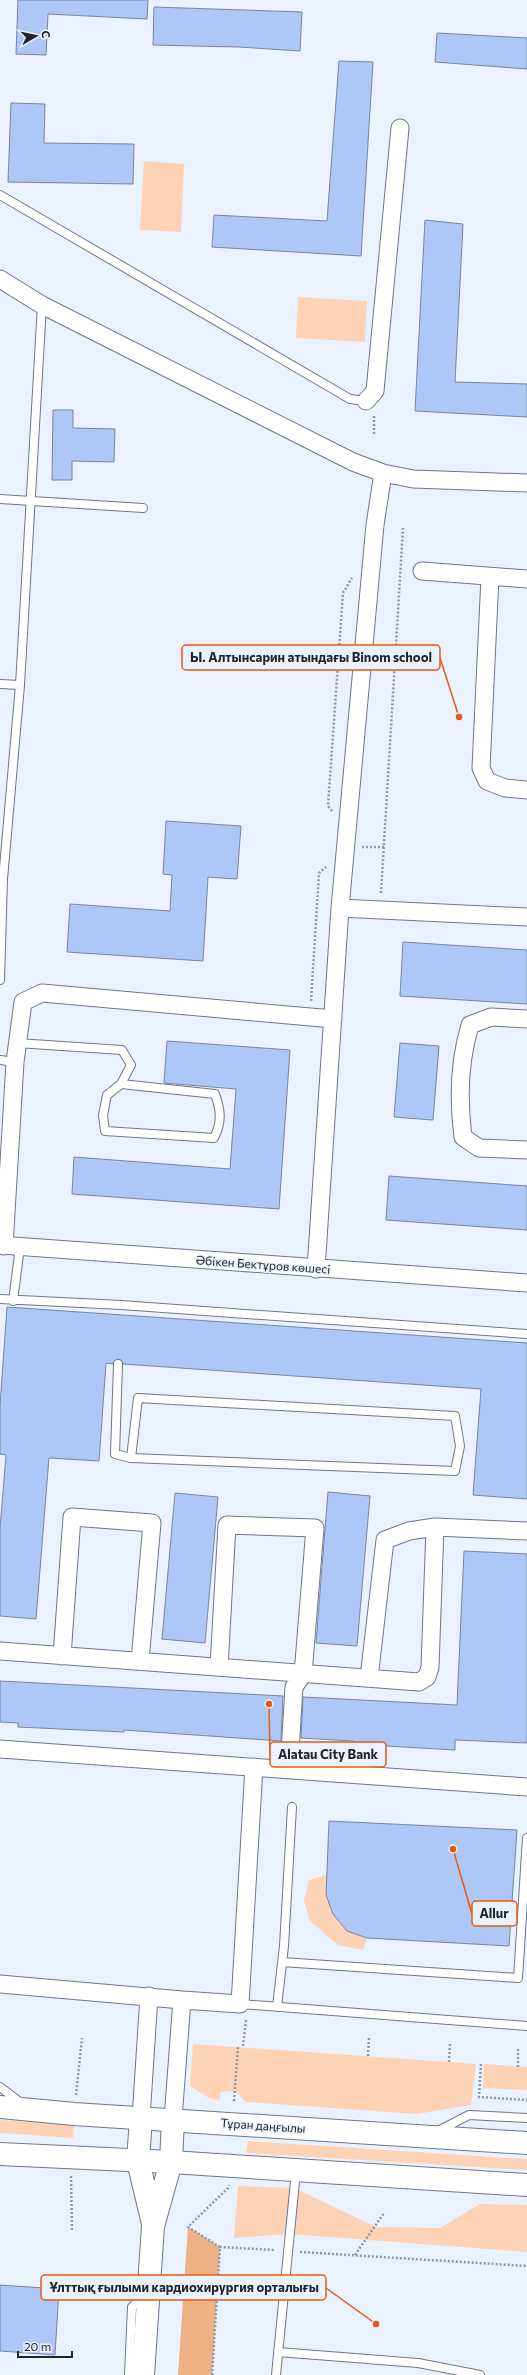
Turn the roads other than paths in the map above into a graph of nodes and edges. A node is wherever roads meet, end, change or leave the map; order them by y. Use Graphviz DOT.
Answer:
graph roads {
  1 [pos="400,128"];
  2 [pos="0,195"];
  3 [pos="0,279"];
  4 [pos="42,306"];
  5 [pos="366,401"];
  6 [pos="383,473"];
  7 [pos="527,483"];
  8 [pos="0,499"];
  9 [pos="30,501"];
  10 [pos="143,508"];
  11 [pos="422,571"];
  12 [pos="490,577"];
  13 [pos="527,579"];
  14 [pos="0,684"];
  15 [pos="20,685"];
  16 [pos="527,790"];
  17 [pos="1,879"];
  18 [pos="340,908"];
  19 [pos="527,916"];
  20 [pos="0,980"];
  21 [pos="333,1019"];
  22 [pos="527,1019"];
  23 [pos="17,1043"];
  24 [pos="7,1061"];
  25 [pos="120,1084"];
  26 [pos="527,1150"];
  27 [pos="8,1246"];
  28 [pos="316,1269"];
  29 [pos="527,1283"];
  30 [pos="0,1300"];
  31 [pos="13,1301"];
  32 [pos="527,1334"];
  33 [pos="118,1364"];
  34 [pos="131,1458"];
  35 [pos="435,1527"];
  36 [pos="527,1531"];
  37 [pos="0,1650"];
  38 [pos="62,1656"];
  39 [pos="140,1661"];
  40 [pos="219,1667"];
  41 [pos="303,1674"];
  42 [pos="369,1678"];
  43 [pos="0,1749"];
  44 [pos="254,1766"];
  45 [pos="289,1768"];
  46 [pos="527,1787"];
  47 [pos="292,1807"];
  48 [pos="526,1838"];
  49 [pos="282,1962"];
  50 [pos="0,1984"];
  51 [pos="149,1996"];
  52 [pos="182,2000"];
  53 [pos="277,2006"];
  54 [pos="243,2009"];
  55 [pos="527,2026"];
  56 [pos="0,2087"];
  57 [pos="0,2107"];
  58 [pos="32,2110"];
  59 [pos="141,2118"];
  60 [pos="527,2118"];
  61 [pos="173,2119"];
  62 [pos="427,2137"];
  63 [pos="527,2143"];
  64 [pos="0,2154"];
  65 [pos="138,2161"];
  66 [pos="171,2162"];
  67 [pos="296,2171"];
  68 [pos="527,2186"];
  69 [pos="153,2226"];
  70 [pos="149,2291"];
  71 [pos="278,2352"];
  72 [pos="129,2375"];
  73 [pos="143,2375"];
  74 [pos="276,2375"];
  75 [pos="480,2375"];
  1 -- 5 [label="street"];
  2 -- 5 [label="lane"];
  3 -- 4 [label="street"];
  4 -- 6 [label="street"];
  4 -- 9 [label="lane"];
  6 -- 7 [label="street"];
  6 -- 18 [label="street"];
  8 -- 9 [label="lane"];
  9 -- 10 [label="lane"];
  9 -- 15 [label="lane"];
  11 -- 12 [label="street"];
  12 -- 13 [label="street"];
  12 -- 16 [label="street"];
  14 -- 15 [label="lane"];
  15 -- 17 [label="lane"];
  17 -- 20 [label="lane"];
  18 -- 19 [label="street"];
  18 -- 21 [label="street"];
  21 -- 23 [label="street"];
  21 -- 28 [label="street"];
  22 -- 26 [label="street"];
  23 -- 24 [label="street"];
  23 -- 25 [label="lane"];
  24 -- 27 [label="street"];
  25 -- 25 [label="lane"];
  27 -- 28 [label="street, Әбікен Бектұров көшесі"];
  27 -- 31 [label="lane"];
  28 -- 29 [label="street, Әбікен Бектұров көшесі"];
  30 -- 31 [label="lane"];
  31 -- 32 [label="lane"];
  33 -- 34 [label="lane"];
  34 -- 34 [label="lane"];
  35 -- 36 [label="street"];
  35 -- 42 [label="street"];
  35 -- 42 [label="street"];
  37 -- 38 [label="street"];
  38 -- 39 [label="street"];
  38 -- 39 [label="street"];
  39 -- 40 [label="street"];
  40 -- 41 [label="street"];
  40 -- 41 [label="street"];
  41 -- 42 [label="street"];
  41 -- 45 [label="street"];
  43 -- 44 [label="street"];
  44 -- 45 [label="street"];
  44 -- 54 [label="street"];
  45 -- 46 [label="street"];
  47 -- 49 [label="lane"];
  48 -- 49 [label="lane"];
  49 -- 53 [label="lane"];
  50 -- 51 [label="street"];
  51 -- 52 [label="street"];
  51 -- 59 [label="street"];
  52 -- 54 [label="street"];
  52 -- 61 [label="street"];
  53 -- 54 [label="lane"];
  53 -- 55 [label="lane"];
  56 -- 58 [label="lane"];
  57 -- 58 [label="main road, Тұран даңғылы"];
  58 -- 59 [label="main road, Тұран даңғылы"];
  59 -- 61 [label="main road, Тұран даңғылы"];
  59 -- 65 [label="main road"];
  60 -- 62 [label="lane"];
  61 -- 62 [label="main road, Тұран даңғылы"];
  61 -- 66 [label="main road"];
  62 -- 63 [label="main road, Тұран даңғылы"];
  64 -- 65 [label="main road"];
  65 -- 66 [label="main road"];
  65 -- 69 [label="main road"];
  66 -- 67 [label="main road"];
  66 -- 69 [label="main road"];
  67 -- 68 [label="main road"];
  67 -- 71 [label="lane"];
  69 -- 70 [label="main road"];
  70 -- 72 [label="lane"];
  70 -- 73 [label="main road"];
  71 -- 74 [label="lane"];
  71 -- 75 [label="lane"];
}
